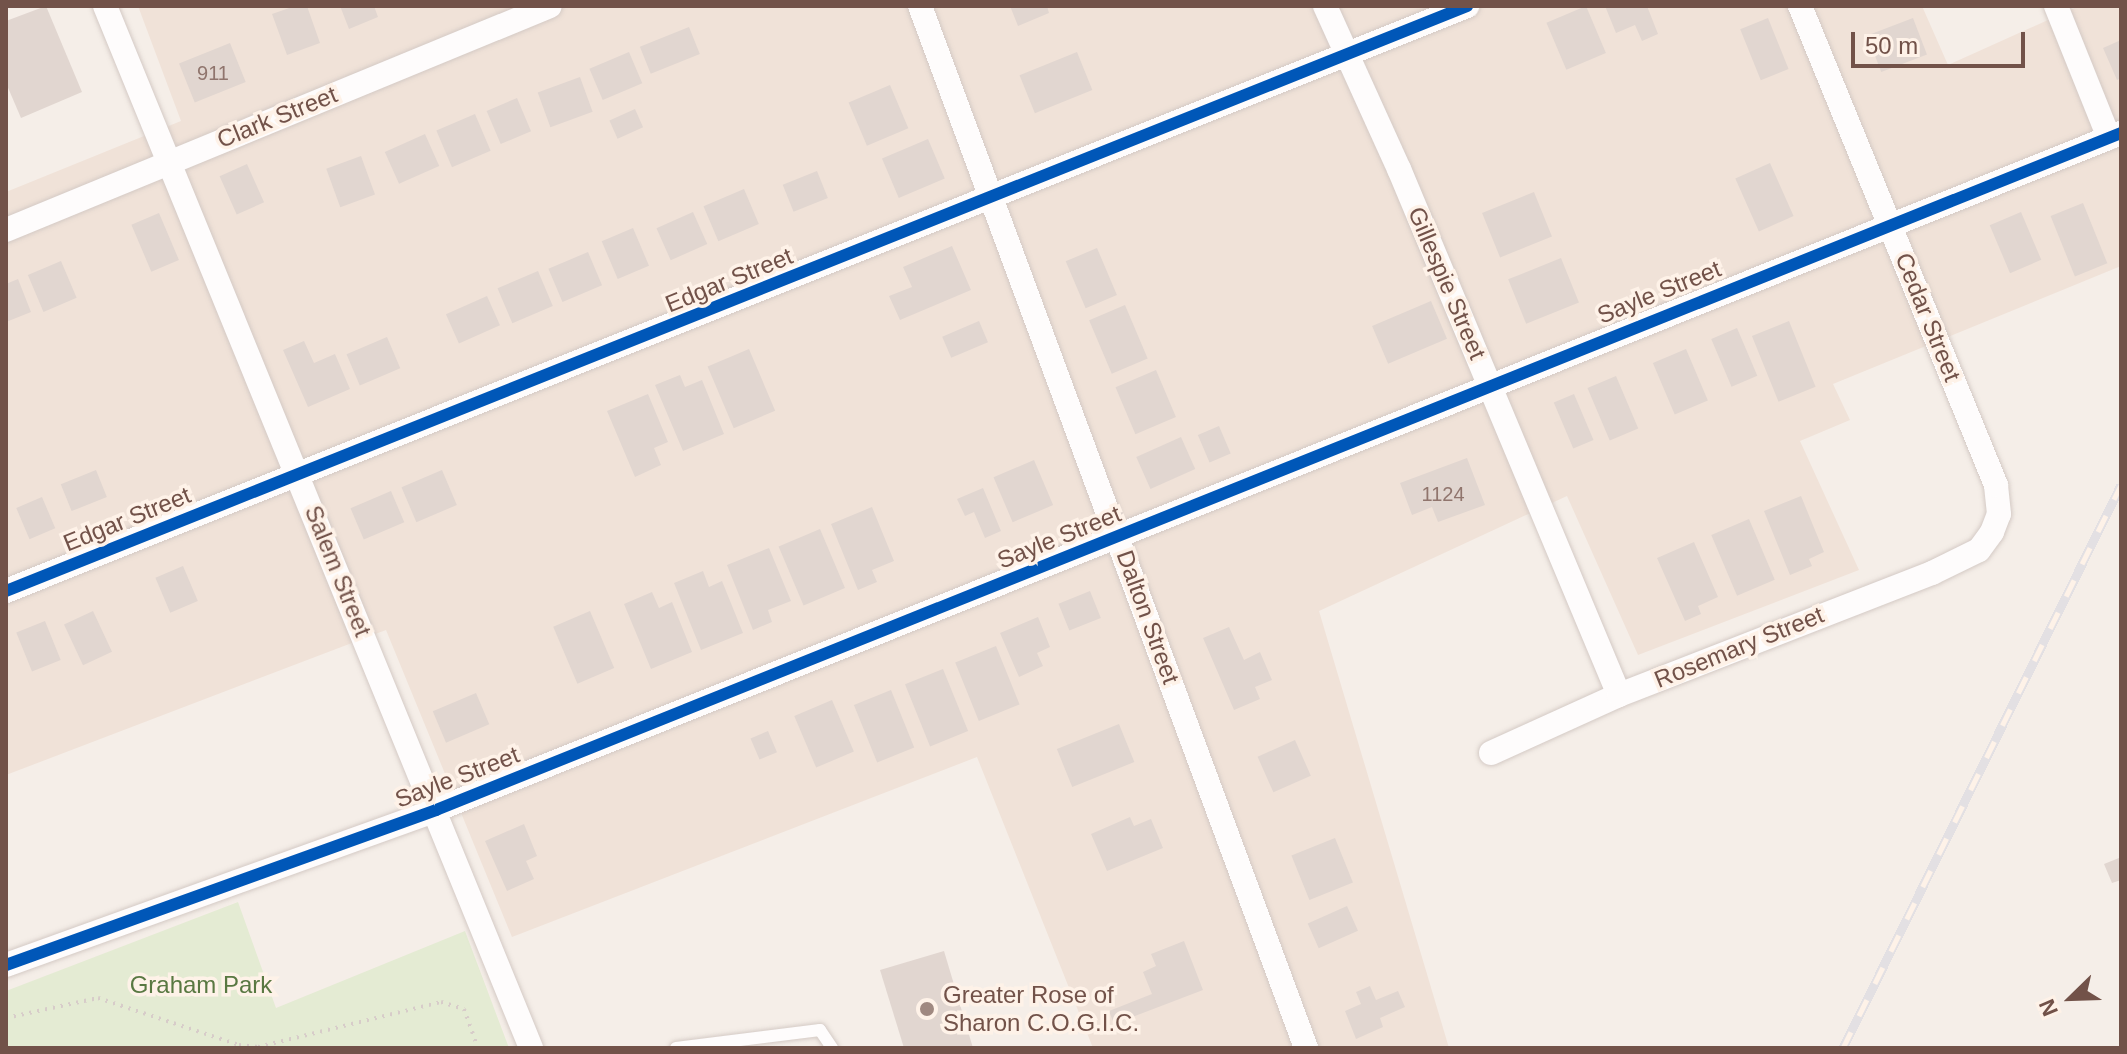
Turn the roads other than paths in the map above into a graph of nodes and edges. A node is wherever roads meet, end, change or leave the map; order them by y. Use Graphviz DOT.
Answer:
graph roads {
  1 [pos="105,6"];
  2 [pos="550,6"];
  3 [pos="920,6"];
  4 [pos="1325,6"];
  5 [pos="1467,6"];
  6 [pos="1800,6"];
  7 [pos="2056,6"];
  8 [pos="1346,55"];
  9 [pos="2115,135"];
  10 [pos="169,161"];
  11 [pos="992,199"];
  12 [pos="1890,223"];
  13 [pos="6,230"];
  14 [pos="1490,385"];
  15 [pos="299,475"];
  16 [pos="1119,537"];
  17 [pos="1987,542"];
  18 [pos="6,591"];
  19 [pos="1619,695"];
  20 [pos="1491,753"];
  21 [pos="436,810"];
  22 [pos="6,965"];
  23 [pos="531,1048"];
  24 [pos="676,1048"];
  25 [pos="832,1048"];
  26 [pos="1306,1048"];
  1 -- 10 [label="street, Salem Street"];
  2 -- 10 [label="street, Clark Street"];
  3 -- 11 [label="street, Dalton Street"];
  4 -- 8 [label="street, Gillespie Street"];
  5 -- 8 [label="street, Edgar Street"];
  6 -- 12 [label="street, Cedar Street"];
  7 -- 9 [label="street"];
  8 -- 11 [label="street, Edgar Street"];
  8 -- 14 [label="street, Gillespie Street"];
  9 -- 12 [label="street, Sayle Street"];
  10 -- 13 [label="street, Clark Street"];
  10 -- 15 [label="street, Salem Street"];
  11 -- 15 [label="street, Edgar Street"];
  11 -- 16 [label="street, Dalton Street"];
  12 -- 14 [label="street, Sayle Street"];
  12 -- 17 [label="street, Cedar Street"];
  14 -- 16 [label="street, Sayle Street"];
  14 -- 19 [label="street, Gillespie Street"];
  15 -- 18 [label="street, Edgar Street"];
  15 -- 21 [label="street, Salem Street"];
  16 -- 21 [label="street, Sayle Street"];
  16 -- 26 [label="street, Dalton Street"];
  17 -- 19 [label="street, Rosemary Street"];
  19 -- 20 [label="street, Rosemary Street"];
  21 -- 22 [label="street, Sayle Street"];
  21 -- 23 [label="street, Salem Street"];
  24 -- 25 [label="lane"];
}
